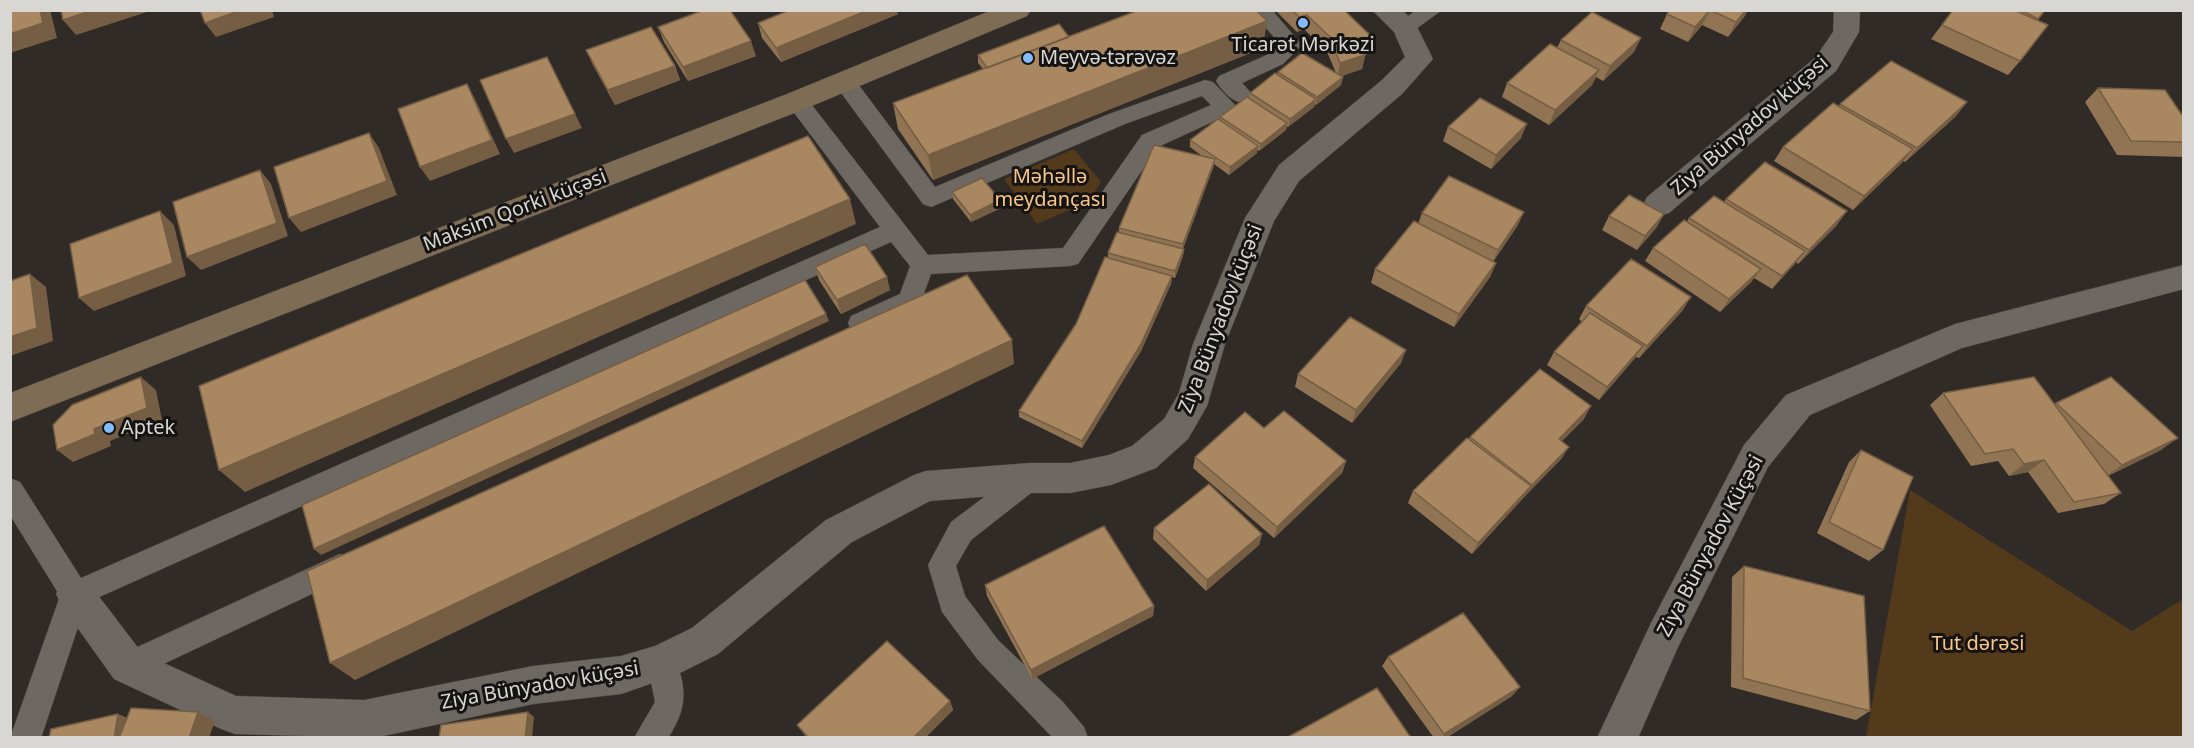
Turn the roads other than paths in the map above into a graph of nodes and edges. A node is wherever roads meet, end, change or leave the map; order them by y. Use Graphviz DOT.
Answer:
graph roads {
  1 [pos="1018,10"];
  2 [pos="1260,10"];
  3 [pos="1432,10"];
  4 [pos="1847,10"];
  5 [pos="1395,19"];
  6 [pos="844,81"];
  7 [pos="1244,97"];
  8 [pos="797,101"];
  9 [pos="1658,205"];
  10 [pos="897,229"];
  11 [pos="922,265"];
  12 [pos="2184,277"];
  13 [pos="834,336"];
  14 [pos="10,408"];
  15 [pos="1030,477"];
  16 [pos="10,490"];
  17 [pos="367,554"];
  18 [pos="75,594"];
  19 [pos="662,662"];
  20 [pos="129,666"];
  21 [pos="44,677"];
  22 [pos="10,719"];
  23 [pos="25,738"];
  24 [pos="649,738"];
  25 [pos="1073,738"];
  26 [pos="1617,738"];
  1 -- 6 [label="main road, Maksim Qorki küçəsi"];
  2 -- 7 [label="lane"];
  3 -- 5 [label="lane"];
  4 -- 9 [label="street, Ziya Bünyadov küçəsi"];
  5 -- 15 [label="street, Ziya Bünyadov küçəsi"];
  6 -- 8 [label="main road, Maksim Qorki küçəsi"];
  6 -- 11 [label="lane"];
  8 -- 10 [label="lane"];
  8 -- 14 [label="main road, Maksim Qorki küçəsi"];
  10 -- 11 [label="lane"];
  10 -- 18 [label="lane"];
  11 -- 13 [label="lane"];
  12 -- 26 [label="street, Ziya Bünyadov Küçəsi"];
  15 -- 19 [label="street, Ziya Bünyadov küçəsi"];
  15 -- 25 [label="lane"];
  16 -- 18 [label="lane"];
  17 -- 20 [label="lane"];
  18 -- 20 [label="street, Ziya Bünyadov küçəsi"];
  18 -- 21 [label="lane"];
  19 -- 20 [label="street, Ziya Bünyadov küçəsi"];
  19 -- 24 [label="lane"];
  21 -- 22 [label="lane"];
  21 -- 23 [label="lane"];
}
